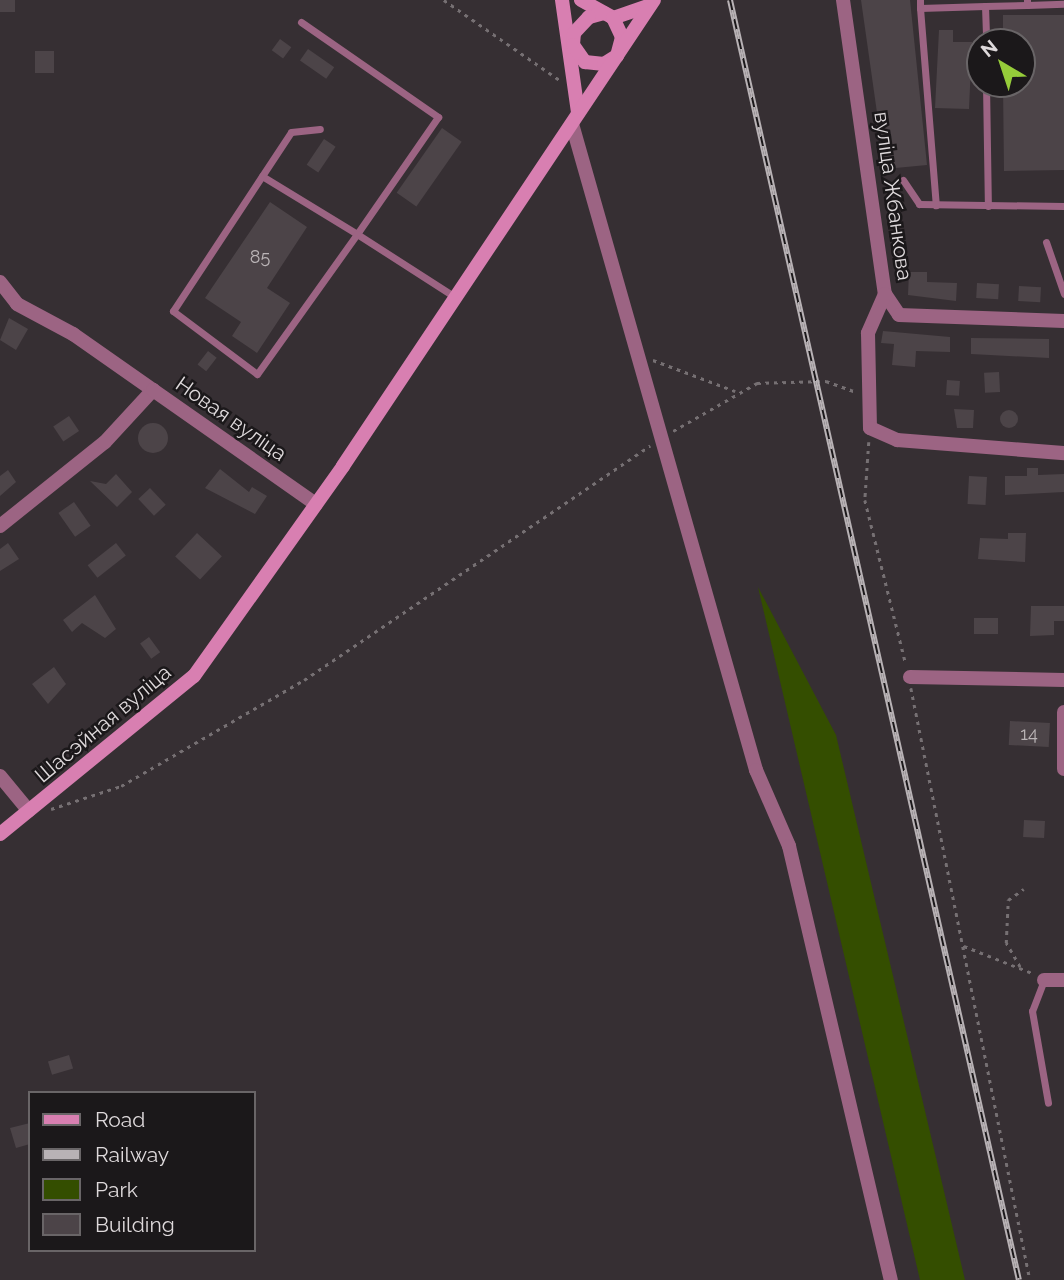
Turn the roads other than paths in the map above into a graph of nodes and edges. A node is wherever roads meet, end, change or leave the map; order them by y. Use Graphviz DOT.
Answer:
graph roads {
  1 [pos="562,0"];
  2 [pos="581,0"];
  3 [pos="843,0"];
  4 [pos="653,2"];
  5 [pos="1027,3"];
  6 [pos="920,4"];
  7 [pos="1064,4"];
  8 [pos="985,6"];
  9 [pos="609,16"];
  10 [pos="301,22"];
  11 [pos="986,28"];
  12 [pos="573,45"];
  13 [pos="617,56"];
  14 [pos="986,98"];
  15 [pos="575,118"];
  16 [pos="320,129"];
  17 [pos="262,176"];
  18 [pos="903,180"];
  19 [pos="936,205"];
  20 [pos="988,206"];
  21 [pos="1064,206"];
  22 [pos="357,234"];
  23 [pos="1046,242"];
  24 [pos="0,282"];
  25 [pos="1064,293"];
  26 [pos="885,294"];
  27 [pos="455,298"];
  28 [pos="1064,321"];
  29 [pos="153,390"];
  30 [pos="1064,453"];
  31 [pos="316,504"];
  32 [pos="0,526"];
  33 [pos="910,677"];
  34 [pos="1064,680"];
  35 [pos="1064,712"];
  36 [pos="1064,769"];
  37 [pos="0,776"];
  38 [pos="29,811"];
  39 [pos="0,834"];
  40 [pos="1044,980"];
  41 [pos="1064,980"];
  42 [pos="1048,1103"];
  43 [pos="891,1280"];
  1 -- 12 [label="main road"];
  2 -- 9 [label="main road"];
  3 -- 26 [label="street, вуліца Жбанкова"];
  4 -- 9 [label="main road"];
  4 -- 13 [label="main road, Шасэйная вуліца"];
  5 -- 7 [label="lane"];
  5 -- 8 [label="lane"];
  6 -- 8 [label="lane"];
  6 -- 19 [label="lane"];
  8 -- 11 [label="lane"];
  9 -- 12 [label="main road"];
  9 -- 13 [label="main road"];
  10 -- 22 [label="lane"];
  12 -- 13 [label="main road"];
  12 -- 15 [label="main road"];
  13 -- 15 [label="main road, Шасэйная вуліца"];
  14 -- 20 [label="lane"];
  15 -- 27 [label="main road, Шасэйная вуліца"];
  15 -- 43 [label="street"];
  16 -- 17 [label="lane"];
  17 -- 22 [label="lane"];
  17 -- 22 [label="lane"];
  18 -- 19 [label="lane"];
  19 -- 20 [label="lane"];
  20 -- 21 [label="lane"];
  22 -- 27 [label="lane"];
  23 -- 25 [label="lane"];
  24 -- 29 [label="street"];
  26 -- 28 [label="street, вуліца Жбанкова"];
  26 -- 30 [label="street"];
  27 -- 31 [label="main road, Шасэйная вуліца"];
  29 -- 31 [label="street, Новая вуліца"];
  29 -- 32 [label="street, Новая вуліца"];
  31 -- 38 [label="main road, Шасэйная вуліца"];
  33 -- 34 [label="street"];
  35 -- 36 [label="street"];
  37 -- 38 [label="street"];
  38 -- 39 [label="main road, Шасэйная вуліца"];
  40 -- 41 [label="street"];
  40 -- 42 [label="lane"];
}
